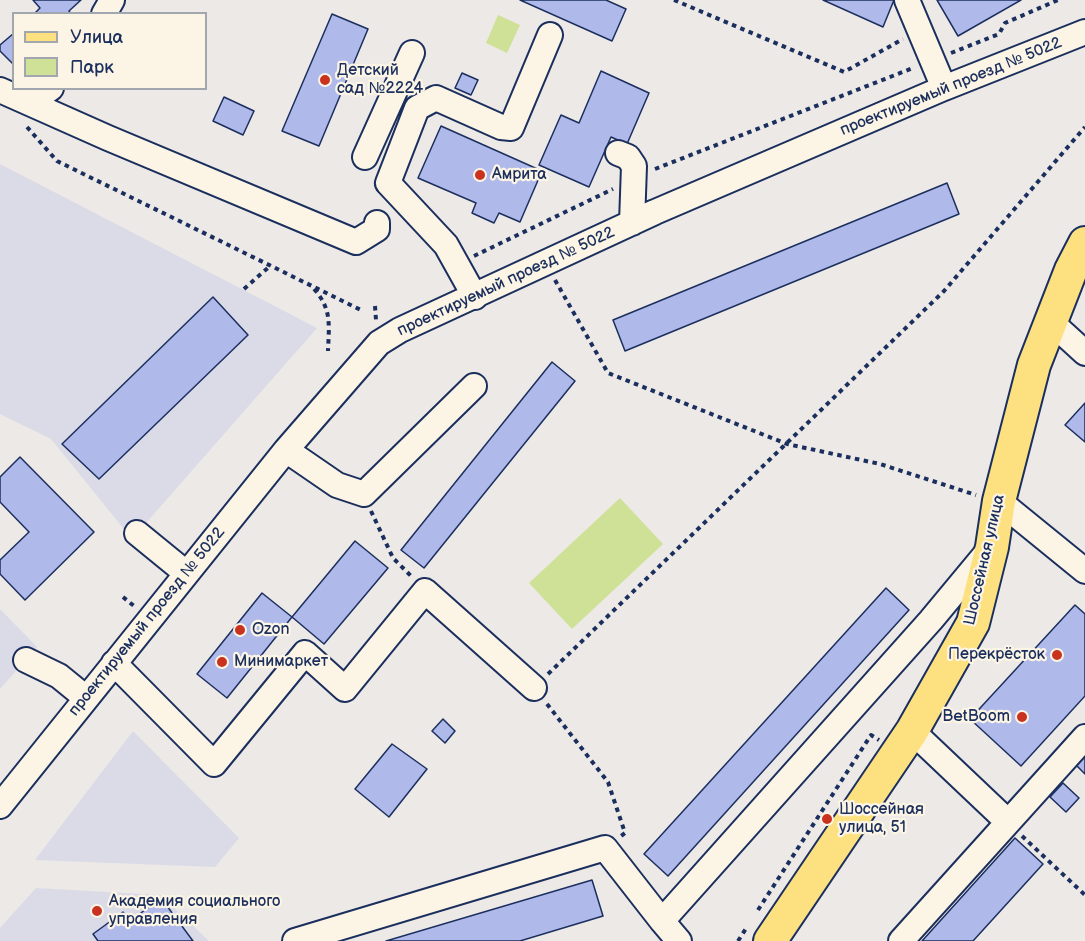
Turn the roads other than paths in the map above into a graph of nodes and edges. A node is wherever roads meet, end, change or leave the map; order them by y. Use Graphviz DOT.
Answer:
graph roads {
  1 [pos="907,0"];
  2 [pos="1085,32"];
  3 [pos="550,35"];
  4 [pos="412,53"];
  5 [pos="944,88"];
  6 [pos="0,90"];
  7 [pos="49,90"];
  8 [pos="389,104"];
  9 [pos="26,112"];
  10 [pos="414,116"];
  11 [pos="618,153"];
  12 [pos="365,157"];
  13 [pos="377,223"];
  14 [pos="632,223"];
  15 [pos="1085,243"];
  16 [pos="475,297"];
  17 [pos="1050,321"];
  18 [pos="1085,352"];
  19 [pos="474,386"];
  20 [pos="286,450"];
  21 [pos="993,500"];
  22 [pos="137,533"];
  23 [pos="992,547"];
  24 [pos="1085,571"];
  25 [pos="186,573"];
  26 [pos="26,660"];
  27 [pos="114,663"];
  28 [pos="534,688"];
  29 [pos="86,698"];
  30 [pos="912,731"];
  31 [pos="1085,737"];
  32 [pos="0,806"];
  33 [pos="1008,822"];
  34 [pos="662,921"];
  35 [pos="295,941"];
  36 [pos="679,941"];
  37 [pos="770,941"];
  38 [pos="901,941"];
  1 -- 5 [label="street"];
  2 -- 5 [label="street, проектируемый проезд № 5022"];
  3 -- 10 [label="street"];
  4 -- 8 [label="street"];
  5 -- 14 [label="street, проектируемый проезд № 5022"];
  6 -- 9 [label="street"];
  7 -- 9 [label="street"];
  8 -- 10 [label="street"];
  8 -- 12 [label="street"];
  9 -- 13 [label="street"];
  10 -- 16 [label="street"];
  11 -- 14 [label="street"];
  14 -- 16 [label="street, проектируемый проезд № 5022"];
  15 -- 17 [label="main road, Шоссейная улица"];
  16 -- 20 [label="street, проектируемый проезд № 5022"];
  17 -- 18 [label="street"];
  17 -- 21 [label="main road, Шоссейная улица"];
  19 -- 20 [label="street"];
  20 -- 25 [label="street, проектируемый проезд № 5022"];
  21 -- 23 [label="main road, Шоссейная улица"];
  21 -- 24 [label="street"];
  22 -- 25 [label="street"];
  23 -- 30 [label="main road, Шоссейная улица"];
  23 -- 34 [label="street"];
  25 -- 27 [label="street, проектируемый проезд № 5022"];
  26 -- 29 [label="street"];
  27 -- 28 [label="street"];
  27 -- 29 [label="street, проектируемый проезд № 5022"];
  29 -- 32 [label="street, проектируемый проезд № 5022"];
  30 -- 33 [label="street"];
  30 -- 37 [label="main road, Шоссейная улица"];
  31 -- 33 [label="street"];
  33 -- 38 [label="street"];
  34 -- 35 [label="street"];
  34 -- 36 [label="street"];
}
